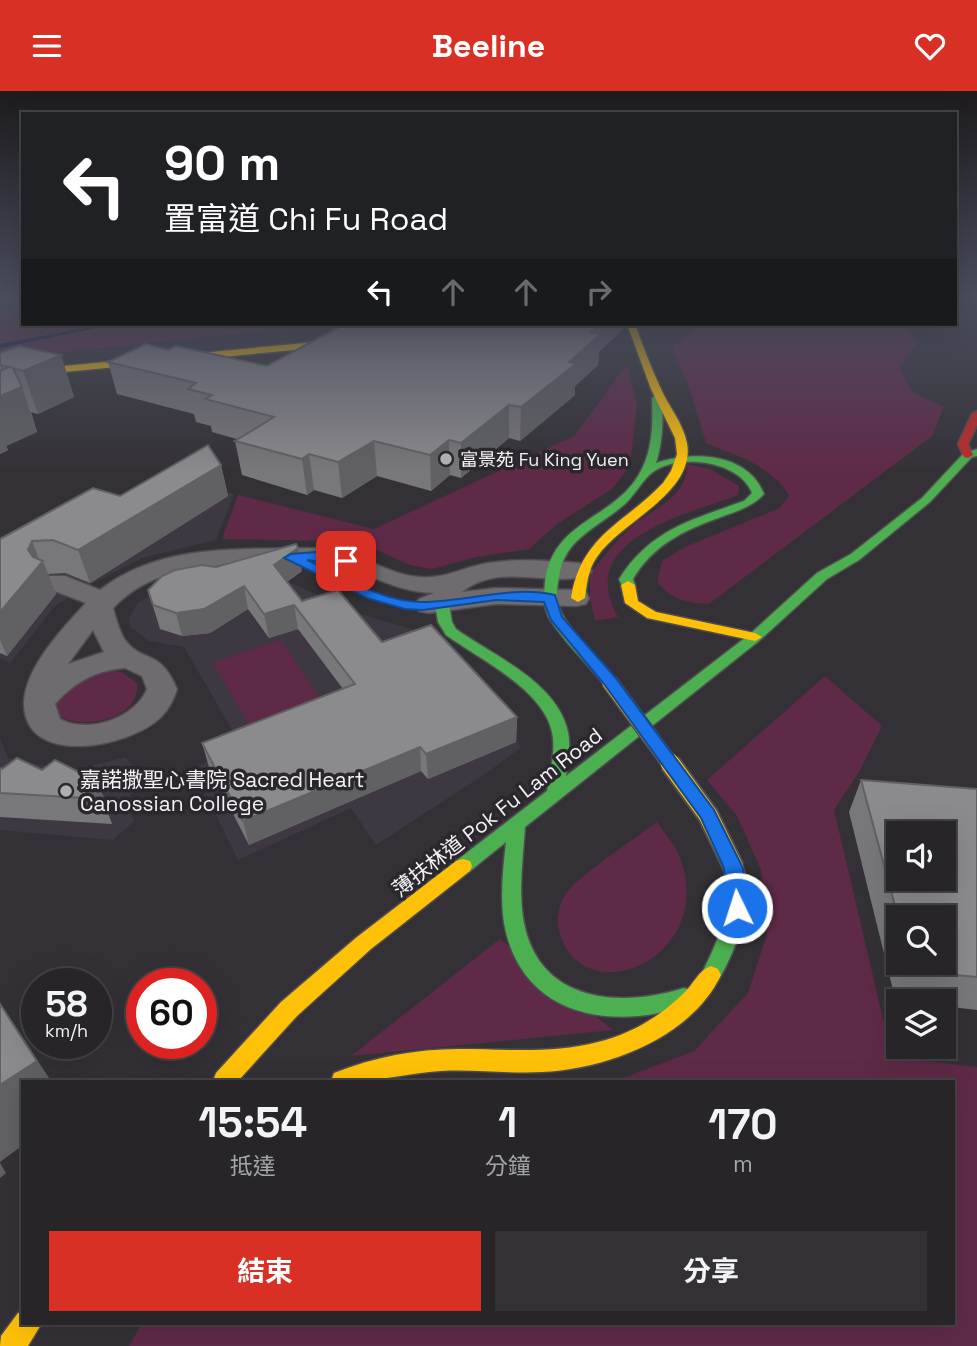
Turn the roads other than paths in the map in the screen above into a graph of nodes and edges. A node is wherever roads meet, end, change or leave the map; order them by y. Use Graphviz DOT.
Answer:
graph roads {
  1 [pos="204,356"];
  2 [pos="643,356"];
  3 [pos="0,387"];
  4 [pos="657,392"];
  5 [pos="977,414"];
  6 [pos="973,454"];
  7 [pos="681,460"];
  8 [pos="648,470"];
  9 [pos="552,569"];
  10 [pos="56,582"];
  11 [pos="449,593"];
  12 [pos="550,598"];
  13 [pos="580,600"];
  14 [pos="102,605"];
  15 [pos="755,637"];
  16 [pos="129,659"];
  17 [pos="609,681"];
  18 [pos="42,700"];
  19 [pos="555,796"];
  20 [pos="516,825"];
  21 [pos="704,985"];
  22 [pos="225,1080"];
  23 [pos="345,1080"];
  24 [pos="27,1325"];
  25 [pos="11,1346"];
  1 -- 3 [label="main road"];
  2 -- 4 [label="main road"];
  4 -- 7 [label="main road"];
  4 -- 8 [label="main road"];
  5 -- 6 [label="main road, 薄扶林道 Pok Fu Lam Road"];
  6 -- 15 [label="main road, 薄扶林道 Pok Fu Lam Road"];
  7 -- 8 [label="main road"];
  7 -- 13 [label="main road"];
  7 -- 15 [label="main road"];
  8 -- 9 [label="main road"];
  9 -- 11 [label="street"];
  9 -- 12 [label="main road"];
  9 -- 13 [label="street"];
  10 -- 14 [label="street"];
  11 -- 12 [label="street"];
  11 -- 14 [label="street"];
  11 -- 19 [label="main road"];
  12 -- 13 [label="street"];
  12 -- 17 [label="main road"];
  13 -- 17 [label="main road"];
  14 -- 16 [label="street"];
  14 -- 18 [label="street"];
  15 -- 19 [label="main road, 薄扶林道 Pok Fu Lam Road"];
  16 -- 18 [label="street"];
  16 -- 18 [label="street"];
  17 -- 21 [label="main road, bridge"];
  19 -- 20 [label="main road, 薄扶林道 Pok Fu Lam Road"];
  20 -- 21 [label="main road"];
  20 -- 22 [label="main road, 薄扶林道 Pok Fu Lam Road"];
  21 -- 23 [label="main road"];
  24 -- 25 [label="main road"];
}
